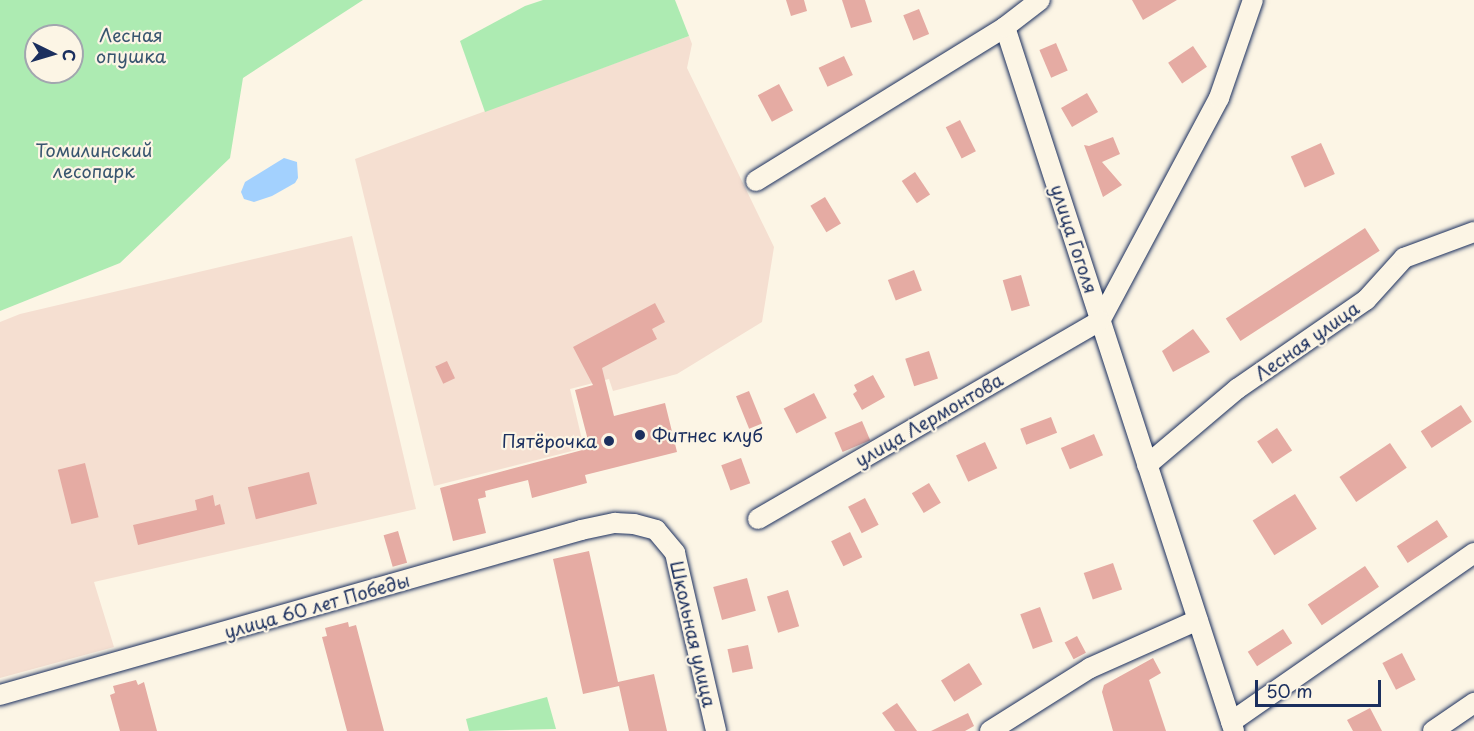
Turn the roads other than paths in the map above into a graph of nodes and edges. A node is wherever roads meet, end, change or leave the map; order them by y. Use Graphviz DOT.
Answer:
graph roads {
  1 [pos="1040,0"];
  2 [pos="1253,0"];
  3 [pos="1005,27"];
  4 [pos="756,181"];
  5 [pos="1474,232"];
  6 [pos="1100,321"];
  7 [pos="1147,465"];
  8 [pos="758,519"];
  9 [pos="634,524"];
  10 [pos="1474,553"];
  11 [pos="1198,620"];
  12 [pos="0,694"];
  13 [pos="1474,703"];
  14 [pos="1232,727"];
  15 [pos="716,731"];
  16 [pos="990,731"];
  17 [pos="1433,731"];
  1 -- 3 [label="street"];
  2 -- 6 [label="street"];
  3 -- 4 [label="street"];
  3 -- 6 [label="street, улица Гоголя"];
  5 -- 7 [label="street, Лесная улица"];
  6 -- 7 [label="street, улица Гоголя"];
  6 -- 8 [label="street, улица Лермонтова"];
  7 -- 11 [label="street, улица Гоголя"];
  9 -- 12 [label="street, улица 60 лет Победы"];
  9 -- 15 [label="street, Школьная улица"];
  10 -- 14 [label="street"];
  11 -- 14 [label="street, улица Гоголя"];
  11 -- 16 [label="street"];
  13 -- 17 [label="street"];
}
